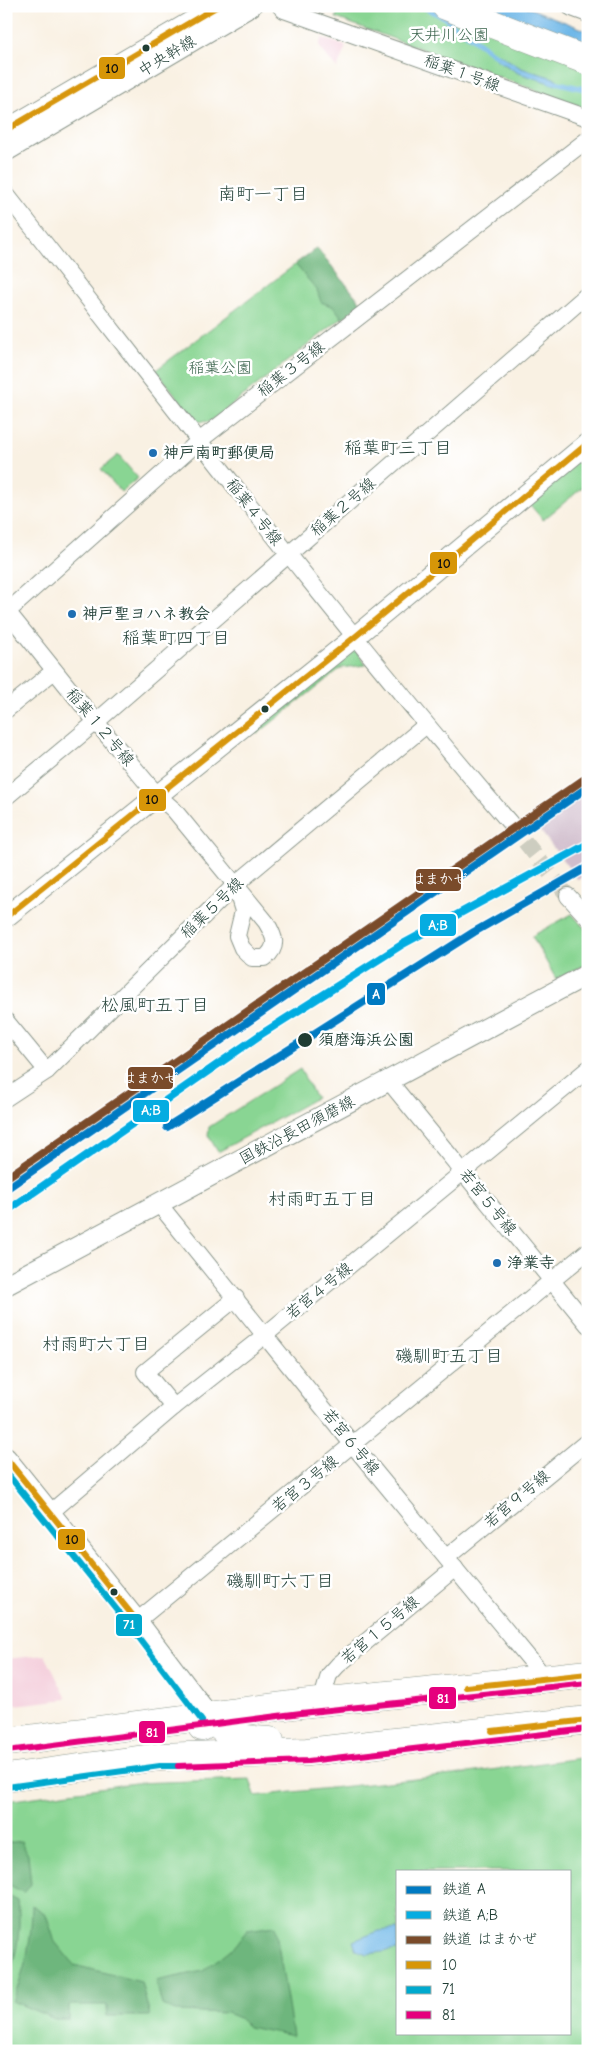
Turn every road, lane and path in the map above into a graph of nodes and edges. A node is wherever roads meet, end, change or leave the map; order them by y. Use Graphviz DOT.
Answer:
graph roads {
  1 [pos="218,6"];
  2 [pos="251,6"];
  3 [pos="280,6"];
  4 [pos="446,6"];
  5 [pos="476,6"];
  6 [pos="588,47"];
  7 [pos="588,61"];
  8 [pos="588,118"];
  9 [pos="6,130"];
  10 [pos="588,139"];
  11 [pos="6,151"];
  12 [pos="6,194"];
  13 [pos="588,294"];
  14 [pos="199,441"];
  15 [pos="588,443"];
  16 [pos="288,555"];
  17 [pos="7,612"];
  18 [pos="356,636"];
  19 [pos="54,671"];
  20 [pos="6,710"];
  21 [pos="96,722"];
  22 [pos="426,725"];
  23 [pos="157,795"];
  24 [pos="6,797"];
  25 [pos="510,823"];
  26 [pos="235,885"];
  27 [pos="568,896"];
  28 [pos="6,918"];
  29 [pos="588,918"];
  30 [pos="588,974"];
  31 [pos="6,1021"];
  32 [pos="588,1070"];
  33 [pos="47,1071"];
  34 [pos="388,1080"];
  35 [pos="6,1098"];
  36 [pos="464,1173"];
  37 [pos="160,1204"];
  38 [pos="588,1251"];
  39 [pos="551,1280"];
  40 [pos="6,1285"];
  41 [pos="236,1298"];
  42 [pos="588,1324"];
  43 [pos="265,1335"];
  44 [pos="174,1407"];
  45 [pos="588,1441"];
  46 [pos="353,1445"];
  47 [pos="6,1458"];
  48 [pos="51,1512"];
  49 [pos="451,1563"];
  50 [pos="137,1621"];
  51 [pos="588,1674"];
  52 [pos="546,1679"];
  53 [pos="320,1702"];
  54 [pos="209,1716"];
  55 [pos="588,1720"];
  56 [pos="492,1731"];
  57 [pos="6,1742"];
  58 [pos="178,1758"];
  59 [pos="6,1778"];
  1 -- 9 [label="street, 中央幹線"];
  2 -- 11 [label="street, 中央幹線"];
  3 -- 8 [label="street, 稲葉１号線"];
  4 -- 7 [label="highway"];
  5 -- 6 [label="highway"];
  10 -- 14 [label="street, 稲葉３号線"];
  12 -- 14 [label="street, 稲葉４号線"];
  13 -- 16 [label="street, 稲葉２号線"];
  14 -- 16 [label="street, 稲葉４号線"];
  14 -- 17 [label="street, 稲葉３号線"];
  15 -- 18 [label="street"];
  16 -- 18 [label="street, 稲葉４号線"];
  16 -- 21 [label="street, 稲葉２号線"];
  17 -- 19 [label="street, 稲葉１２号線"];
  18 -- 22 [label="street, 稲葉４号線"];
  18 -- 23 [label="street"];
  19 -- 20 [label="street"];
  19 -- 21 [label="street, 稲葉１２号線"];
  21 -- 23 [label="street, 稲葉１２号線"];
  21 -- 24 [label="street, 稲葉２号線"];
  22 -- 25 [label="street, 稲葉４号線"];
  22 -- 26 [label="street, 稲葉５号線"];
  23 -- 26 [label="street, 稲葉１２号線"];
  23 -- 28 [label="street"];
  26 -- 33 [label="street, 稲葉５号線"];
  27 -- 29 [label="street"];
  30 -- 34 [label="street, 国鉄沿長田須磨線"];
  31 -- 33 [label="street"];
  32 -- 36 [label="street, 若宮４号線"];
  33 -- 35 [label="street, 稲葉５号線"];
  34 -- 36 [label="street, 若宮５号線"];
  34 -- 37 [label="street, 国鉄沿長田須磨線"];
  36 -- 39 [label="street, 若宮５号線"];
  36 -- 43 [label="street, 若宮４号線"];
  37 -- 40 [label="street, 国鉄沿長田須磨線"];
  37 -- 41 [label="street, 若宮６号線"];
  38 -- 39 [label="street, 若宮３号線"];
  39 -- 42 [label="street, 若宮５号線"];
  39 -- 46 [label="street, 若宮３号線"];
  41 -- 43 [label="street, 若宮６号線"];
  41 -- 44 [label="street"];
  43 -- 44 [label="street, 若宮４号線"];
  43 -- 46 [label="street, 若宮６号線"];
  44 -- 48 [label="street, 若宮４号線"];
  45 -- 49 [label="street, 若宮９号線"];
  46 -- 49 [label="street, 若宮６号線"];
  46 -- 50 [label="street, 若宮３号線"];
  47 -- 48 [label="street"];
  48 -- 50 [label="street"];
  49 -- 52 [label="street, 若宮６号線"];
  49 -- 53 [label="street, 若宮１５号線"];
  50 -- 54 [label="street"];
  51 -- 52 [label="highway"];
  52 -- 53 [label="highway"];
  53 -- 54 [label="highway"];
  54 -- 56 [label="highway"];
  54 -- 57 [label="highway"];
  54 -- 58 [label="highway"];
  55 -- 56 [label="highway"];
  56 -- 58 [label="highway"];
  58 -- 59 [label="highway"];
}
